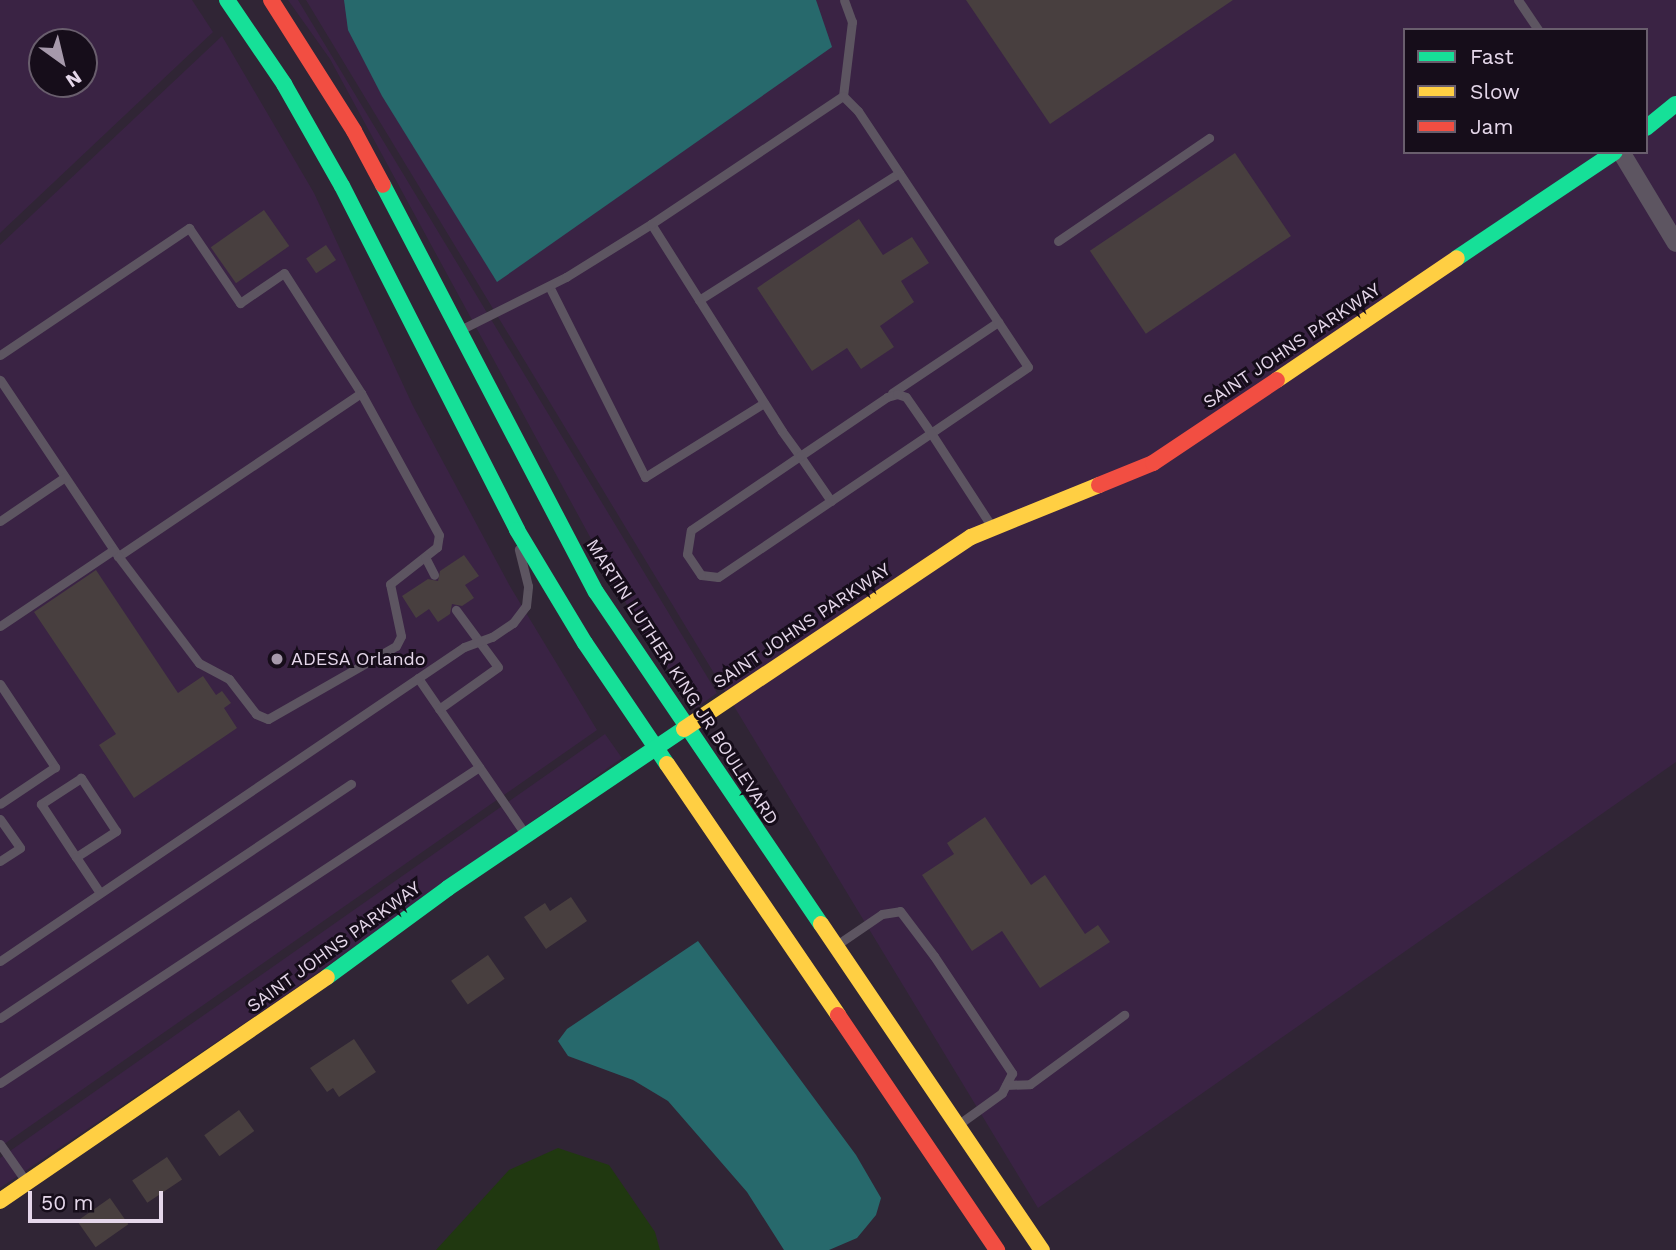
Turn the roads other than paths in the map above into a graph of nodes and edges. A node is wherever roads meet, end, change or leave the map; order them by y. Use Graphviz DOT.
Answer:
graph roads {
  1 [pos="227,0"];
  2 [pos="271,0"];
  3 [pos="844,0"];
  4 [pos="1518,0"];
  5 [pos="1537,28"];
  6 [pos="843,96"];
  7 [pos="1676,104"];
  8 [pos="1648,126"];
  9 [pos="1209,138"];
  10 [pos="1612,154"];
  11 [pos="1622,154"];
  12 [pos="899,173"];
  13 [pos="651,224"];
  14 [pos="1058,241"];
  15 [pos="1676,243"];
  16 [pos="549,286"];
  17 [pos="699,300"];
  18 [pos="998,322"];
  19 [pos="458,351"];
  20 [pos="0,355"];
  21 [pos="0,380"];
  22 [pos="445,388"];
  23 [pos="360,393"];
  24 [pos="887,397"];
  25 [pos="764,402"];
  26 [pos="931,433"];
  27 [pos="800,456"];
  28 [pos="65,477"];
  29 [pos="831,501"];
  30 [pos="0,521"];
  31 [pos="993,528"];
  32 [pos="517,530"];
  33 [pos="115,553"];
  34 [pos="425,557"];
  35 [pos="434,575"];
  36 [pos="456,610"];
  37 [pos="0,626"];
  38 [pos="481,641"];
  39 [pos="418,678"];
  40 [pos="1,688"];
  41 [pos="439,709"];
  42 [pos="685,728"];
  43 [pos="655,748"];
  44 [pos="479,767"];
  45 [pos="351,783"];
  46 [pos="0,804"];
  47 [pos="0,818"];
  48 [pos="526,835"];
  49 [pos="76,857"];
  50 [pos="0,861"];
  51 [pos="100,893"];
  52 [pos="834,947"];
  53 [pos="0,961"];
  54 [pos="836,1014"];
  55 [pos="1124,1015"];
  56 [pos="0,1018"];
  57 [pos="0,1083"];
  58 [pos="1006,1084"];
  59 [pos="943,1127"];
  60 [pos="0,1144"];
  61 [pos="26,1183"];
  62 [pos="0,1200"];
  63 [pos="996,1250"];
  64 [pos="1042,1250"];
  1 -- 22 [label="main road"];
  2 -- 19 [label="main road, MARTIN LUTHER KING JR BOULEVARD"];
  3 -- 6 [label="lane"];
  4 -- 5 [label="lane"];
  6 -- 12 [label="lane"];
  6 -- 13 [label="lane"];
  7 -- 8 [label="main road"];
  9 -- 14 [label="lane"];
  10 -- 31 [label="main road, SAINT JOHNS PARKWAY"];
  11 -- 15 [label="street"];
  12 -- 17 [label="lane"];
  12 -- 18 [label="lane"];
  13 -- 16 [label="lane"];
  13 -- 17 [label="lane"];
  16 -- 19 [label="lane"];
  16 -- 25 [label="lane"];
  17 -- 25 [label="lane"];
  18 -- 24 [label="lane"];
  18 -- 26 [label="lane"];
  19 -- 22 [label="main road"];
  19 -- 42 [label="main road, MARTIN LUTHER KING JR BOULEVARD"];
  20 -- 23 [label="lane"];
  21 -- 28 [label="lane"];
  22 -- 32 [label="main road"];
  23 -- 33 [label="lane"];
  23 -- 34 [label="lane"];
  24 -- 26 [label="lane"];
  24 -- 27 [label="lane"];
  25 -- 27 [label="lane"];
  26 -- 29 [label="lane"];
  26 -- 31 [label="lane"];
  27 -- 29 [label="lane"];
  27 -- 29 [label="lane"];
  28 -- 30 [label="lane"];
  28 -- 33 [label="lane"];
  31 -- 42 [label="main road, SAINT JOHNS PARKWAY"];
  32 -- 38 [label="lane"];
  32 -- 43 [label="main road"];
  33 -- 34 [label="lane"];
  33 -- 37 [label="lane"];
  34 -- 35 [label="lane"];
  36 -- 38 [label="lane"];
  38 -- 39 [label="lane"];
  38 -- 41 [label="lane"];
  39 -- 41 [label="lane"];
  39 -- 51 [label="lane"];
  40 -- 46 [label="lane"];
  41 -- 44 [label="lane"];
  42 -- 43 [label="main road, SAINT JOHNS PARKWAY"];
  42 -- 52 [label="main road, MARTIN LUTHER KING JR BOULEVARD"];
  43 -- 48 [label="main road, SAINT JOHNS PARKWAY"];
  43 -- 54 [label="main road"];
  44 -- 48 [label="lane"];
  44 -- 57 [label="lane"];
  45 -- 56 [label="lane"];
  47 -- 50 [label="lane"];
  48 -- 61 [label="main road, SAINT JOHNS PARKWAY"];
  49 -- 49 [label="lane"];
  49 -- 51 [label="lane"];
  51 -- 53 [label="lane"];
  52 -- 58 [label="lane"];
  52 -- 59 [label="main road, MARTIN LUTHER KING JR BOULEVARD"];
  54 -- 59 [label="main road"];
  54 -- 63 [label="main road"];
  55 -- 58 [label="lane"];
  58 -- 59 [label="lane"];
  59 -- 64 [label="main road, MARTIN LUTHER KING JR BOULEVARD"];
  60 -- 61 [label="lane"];
  61 -- 62 [label="main road, SAINT JOHNS PARKWAY"];
}
